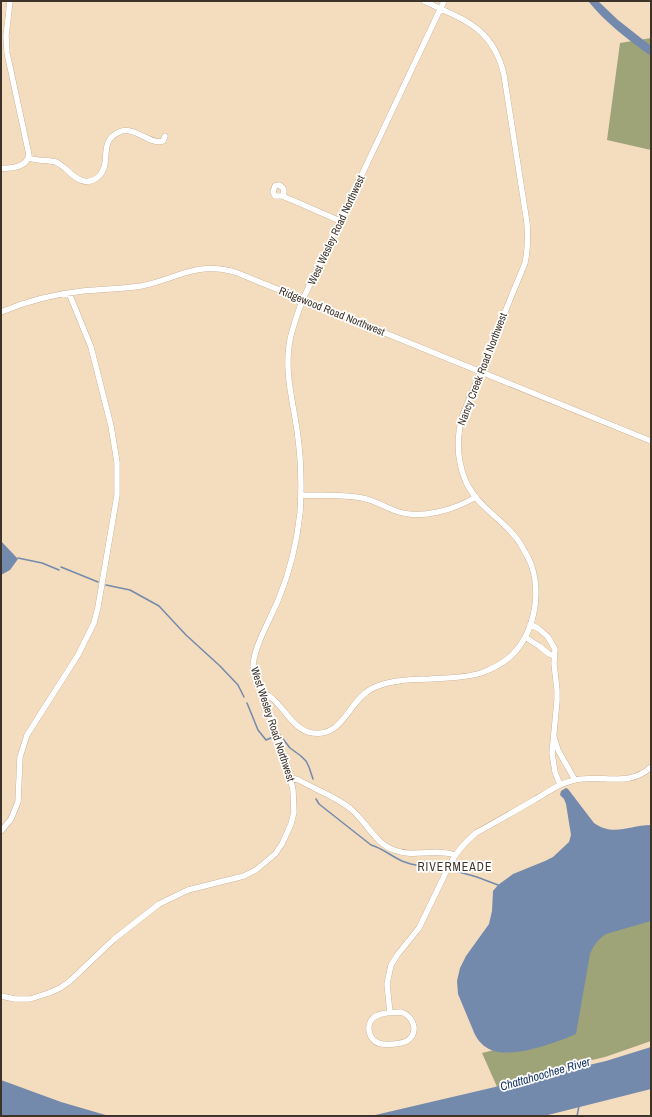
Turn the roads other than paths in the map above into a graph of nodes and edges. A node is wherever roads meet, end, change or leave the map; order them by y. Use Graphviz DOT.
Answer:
graph roads {
  1 [pos="10,1"];
  2 [pos="424,1"];
  3 [pos="444,1"];
  4 [pos="440,8"];
  5 [pos="165,136"];
  6 [pos="28,158"];
  7 [pos="1,168"];
  8 [pos="282,196"];
  9 [pos="340,221"];
  10 [pos="69,293"];
  11 [pos="303,300"];
  12 [pos="1,312"];
  13 [pos="480,372"];
  14 [pos="651,441"];
  15 [pos="301,495"];
  16 [pos="476,497"];
  17 [pos="530,624"];
  18 [pos="525,638"];
  19 [pos="554,656"];
  20 [pos="263,693"];
  21 [pos="554,737"];
  22 [pos="651,767"];
  23 [pos="291,778"];
  24 [pos="575,780"];
  25 [pos="560,785"];
  26 [pos="1,831"];
  27 [pos="455,855"];
  28 [pos="1,996"];
  29 [pos="390,1013"];
  1 -- 6 [label="street"];
  2 -- 4 [label="street, Nancy Creek Road Northwest"];
  3 -- 4 [label="street, West Wesley Road Northwest"];
  4 -- 9 [label="street, West Wesley Road Northwest"];
  4 -- 13 [label="street, Nancy Creek Road Northwest"];
  5 -- 6 [label="street"];
  6 -- 7 [label="street"];
  8 -- 9 [label="street"];
  9 -- 11 [label="street, West Wesley Road Northwest"];
  10 -- 11 [label="street, Ridgewood Road Northwest"];
  10 -- 12 [label="street, Ridgewood Road Northwest"];
  10 -- 26 [label="street"];
  11 -- 13 [label="street, Ridgewood Road Northwest"];
  11 -- 15 [label="street, West Wesley Road Northwest"];
  13 -- 14 [label="street, Ridgewood Road Northwest"];
  13 -- 16 [label="street, Nancy Creek Road Northwest"];
  15 -- 16 [label="street"];
  15 -- 20 [label="street, West Wesley Road Northwest"];
  16 -- 17 [label="street, Nancy Creek Road Northwest"];
  17 -- 18 [label="street, Nancy Creek Road Northwest"];
  17 -- 19 [label="street"];
  18 -- 19 [label="street"];
  18 -- 20 [label="street, Nancy Creek Road Northwest"];
  19 -- 21 [label="street"];
  20 -- 23 [label="street, West Wesley Road Northwest"];
  21 -- 24 [label="street"];
  21 -- 25 [label="street"];
  22 -- 24 [label="street"];
  23 -- 27 [label="street"];
  23 -- 28 [label="street, West Wesley Road Northwest"];
  24 -- 25 [label="street"];
  25 -- 27 [label="street"];
  27 -- 29 [label="street"];
  29 -- 29 [label="street"];
}
